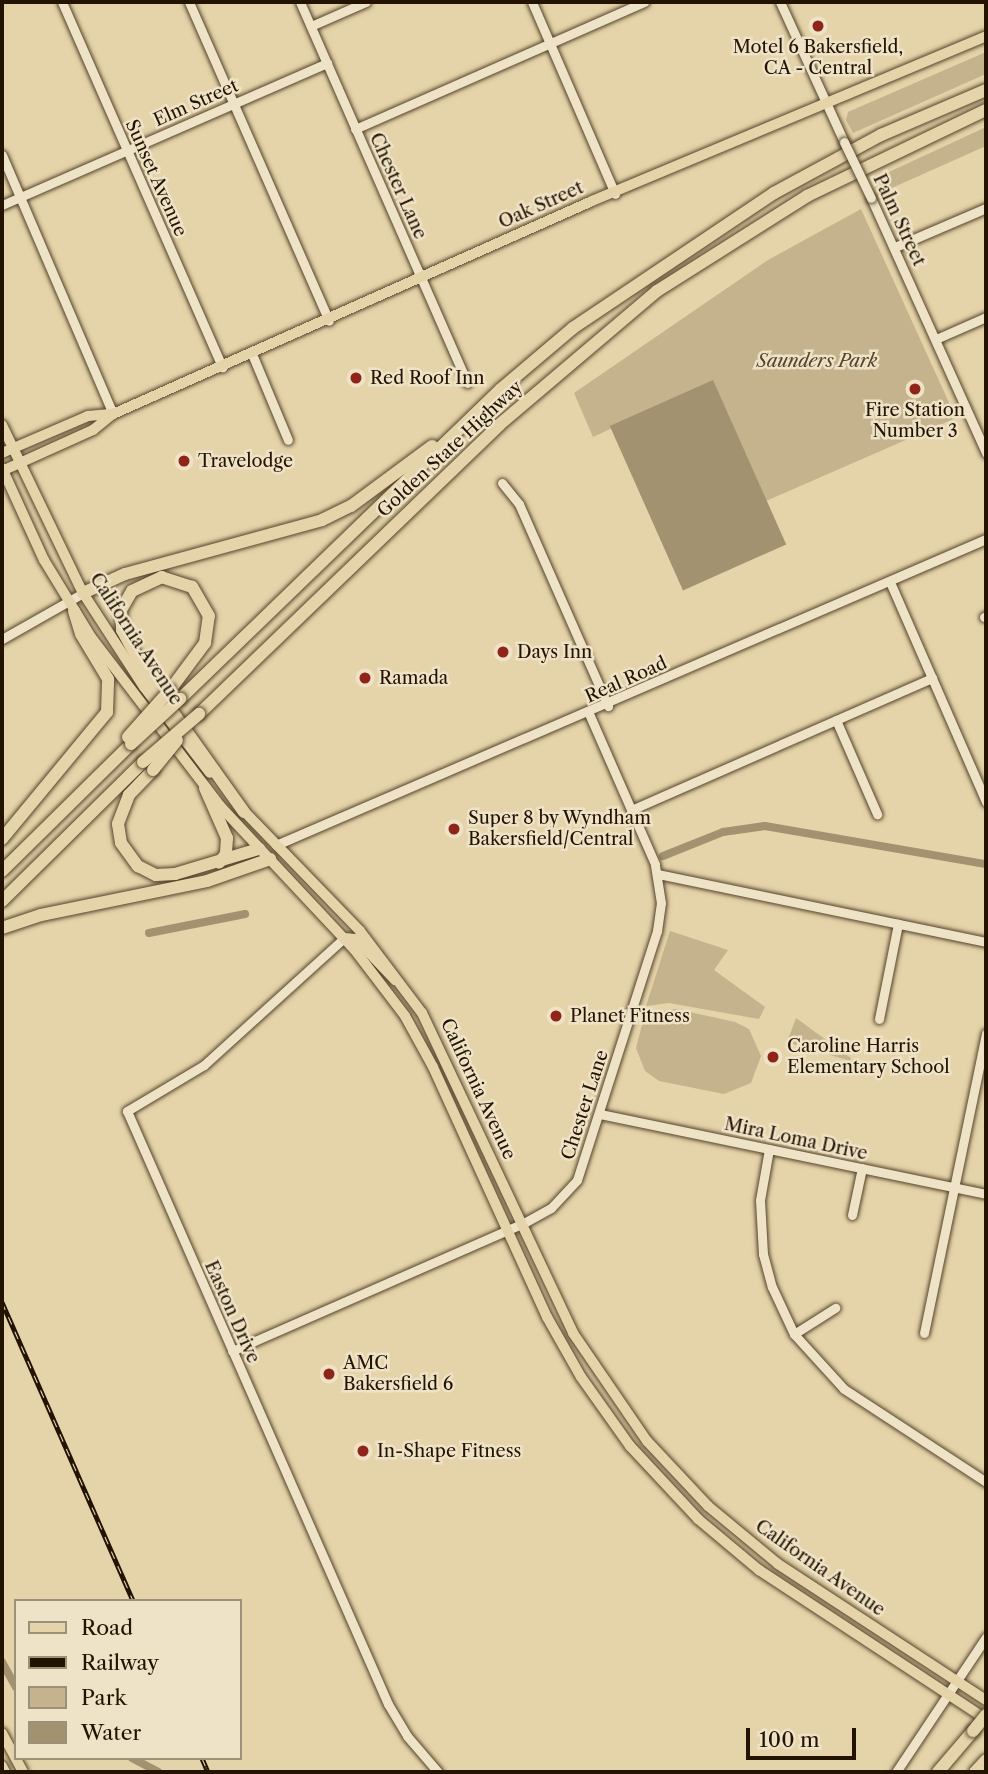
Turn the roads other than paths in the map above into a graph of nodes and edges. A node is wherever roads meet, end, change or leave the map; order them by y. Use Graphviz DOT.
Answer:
graph roads {
  1 [pos="62,2"];
  2 [pos="189,2"];
  3 [pos="300,2"];
  4 [pos="366,2"];
  5 [pos="532,2"];
  6 [pos="645,2"];
  7 [pos="780,2"];
  8 [pos="311,26"];
  9 [pos="986,36"];
  10 [pos="550,43"];
  11 [pos="327,62"];
  12 [pos="986,90"];
  13 [pos="234,103"];
  14 [pos="826,107"];
  15 [pos="982,112"];
  16 [pos="355,129"];
  17 [pos="127,150"];
  18 [pos="2,155"];
  19 [pos="615,194"];
  20 [pos="20,197"];
  21 [pos="2,205"];
  22 [pos="986,208"];
  23 [pos="895,247"];
  24 [pos="422,279"];
  25 [pos="986,317"];
  26 [pos="329,321"];
  27 [pos="936,339"];
  28 [pos="251,354"];
  29 [pos="222,366"];
  30 [pos="467,383"];
  31 [pos="477,412"];
  32 [pos="113,414"];
  33 [pos="2,425"];
  34 [pos="982,430"];
  35 [pos="288,440"];
  36 [pos="7,451"];
  37 [pos="986,453"];
  38 [pos="19,463"];
  39 [pos="2,470"];
  40 [pos="502,483"];
  41 [pos="986,539"];
  42 [pos="890,582"];
  43 [pos="83,593"];
  44 [pos="71,607"];
  45 [pos="98,617"];
  46 [pos="2,639"];
  47 [pos="147,676"];
  48 [pos="932,678"];
  49 [pos="175,694"];
  50 [pos="608,706"];
  51 [pos="589,714"];
  52 [pos="836,720"];
  53 [pos="148,766"];
  54 [pos="205,788"];
  55 [pos="986,802"];
  56 [pos="631,810"];
  57 [pos="244,811"];
  58 [pos="877,814"];
  59 [pos="2,839"];
  60 [pos="276,845"];
  61 [pos="260,849"];
  62 [pos="270,859"];
  63 [pos="219,863"];
  64 [pos="2,872"];
  65 [pos="658,874"];
  66 [pos="2,901"];
  67 [pos="898,924"];
  68 [pos="2,928"];
  69 [pos="344,938"];
  70 [pos="986,942"];
  71 [pos="404,985"];
  72 [pos="387,989"];
  73 [pos="879,1019"];
  74 [pos="429,1026"];
  75 [pos="986,1033"];
  76 [pos="421,1042"];
  77 [pos="461,1090"];
  78 [pos="600,1114"];
  79 [pos="769,1149"];
  80 [pos="862,1168"];
  81 [pos="954,1188"];
  82 [pos="986,1194"];
  83 [pos="852,1215"];
  84 [pos="522,1224"];
  85 [pos="507,1230"];
  86 [pos="835,1308"];
  87 [pos="924,1333"];
  88 [pos="794,1334"];
  89 [pos="232,1351"];
  90 [pos="604,1411"];
  91 [pos="626,1415"];
  92 [pos="986,1482"];
  93 [pos="986,1637"];
  94 [pos="956,1681"];
  95 [pos="948,1694"];
  96 [pos="986,1700"];
  97 [pos="986,1717"];
  98 [pos="2,1733"];
  99 [pos="14,1755"];
  100 [pos="986,1759"];
  101 [pos="2,1766"];
  102 [pos="5,1772"];
  103 [pos="438,1772"];
  104 [pos="895,1772"];
  105 [pos="938,1772"];
  106 [pos="975,1772"];
  1 -- 17 [label="street, Sunset Avenue"];
  2 -- 13 [label="street"];
  3 -- 8 [label="street, Chester Lane"];
  4 -- 8 [label="street"];
  5 -- 10 [label="street"];
  6 -- 10 [label="street"];
  7 -- 14 [label="street, Palm Street"];
  8 -- 11 [label="street, Chester Lane"];
  9 -- 14 [label="main road, Oak Street"];
  10 -- 16 [label="street"];
  10 -- 19 [label="street"];
  11 -- 13 [label="street, Elm Street"];
  11 -- 16 [label="street, Chester Lane"];
  12 -- 31 [label="highway, Golden State Highway"];
  13 -- 17 [label="street, Elm Street"];
  13 -- 26 [label="street"];
  14 -- 19 [label="main road, Oak Street"];
  14 -- 23 [label="street, Palm Street, bridge"];
  15 -- 53 [label="highway, Golden State Highway, bridge"];
  16 -- 24 [label="street, Chester Lane"];
  17 -- 20 [label="street, Elm Street"];
  17 -- 29 [label="street, Sunset Avenue"];
  18 -- 20 [label="street"];
  19 -- 24 [label="main road, Oak Street"];
  20 -- 21 [label="street, Elm Street"];
  20 -- 32 [label="street"];
  22 -- 23 [label="street"];
  23 -- 27 [label="street, Palm Street"];
  24 -- 26 [label="main road, Oak Street"];
  24 -- 30 [label="street, Chester Lane"];
  25 -- 27 [label="street"];
  26 -- 28 [label="main road, Oak Street"];
  27 -- 34 [label="street, Palm Street"];
  28 -- 29 [label="main road, Oak Street"];
  28 -- 35 [label="street"];
  29 -- 32 [label="main road, Oak Street"];
  31 -- 43 [label="highway"];
  31 -- 49 [label="highway, Golden State Highway"];
  32 -- 36 [label="main road, Oak Street"];
  32 -- 38 [label="main road, Oak Street"];
  33 -- 36 [label="main road, California Avenue"];
  34 -- 37 [label="street, Palm Street"];
  36 -- 38 [label="main road, California Avenue"];
  38 -- 39 [label="main road, Oak Street"];
  38 -- 43 [label="main road, California Avenue"];
  39 -- 44 [label="main road, California Avenue"];
  40 -- 50 [label="street"];
  41 -- 42 [label="street, Real Road"];
  42 -- 48 [label="street"];
  42 -- 50 [label="street, Real Road"];
  43 -- 44 [label="street"];
  43 -- 45 [label="main road, California Avenue"];
  44 -- 46 [label="street"];
  44 -- 54 [label="main road, California Avenue"];
  44 -- 59 [label="highway"];
  45 -- 47 [label="main road"];
  45 -- 57 [label="main road, California Avenue"];
  47 -- 49 [label="highway"];
  47 -- 57 [label="highway"];
  48 -- 52 [label="street"];
  48 -- 55 [label="street"];
  49 -- 64 [label="highway, bridge"];
  50 -- 51 [label="street, Real Road"];
  51 -- 56 [label="street, Chester Lane"];
  51 -- 60 [label="street, Real Road"];
  52 -- 56 [label="street"];
  52 -- 58 [label="street"];
  53 -- 63 [label="highway"];
  53 -- 66 [label="highway"];
  54 -- 61 [label="main road, California Avenue"];
  54 -- 63 [label="highway"];
  56 -- 65 [label="street, Chester Lane"];
  57 -- 60 [label="main road, California Avenue"];
  60 -- 61 [label="main road"];
  60 -- 62 [label="main road"];
  60 -- 71 [label="main road, California Avenue"];
  61 -- 62 [label="main road, California Avenue"];
  61 -- 63 [label="highway"];
  62 -- 68 [label="highway"];
  62 -- 69 [label="main road, California Avenue"];
  65 -- 67 [label="street"];
  65 -- 78 [label="street, Chester Lane"];
  67 -- 70 [label="street"];
  67 -- 73 [label="street"];
  69 -- 71 [label="main road"];
  69 -- 72 [label="main road, California Avenue"];
  69 -- 89 [label="street, Easton Drive"];
  71 -- 74 [label="main road, California Avenue"];
  72 -- 74 [label="main road"];
  72 -- 76 [label="main road, California Avenue"];
  74 -- 77 [label="main road, California Avenue"];
  75 -- 81 [label="street"];
  76 -- 77 [label="main road"];
  76 -- 85 [label="main road, California Avenue"];
  77 -- 84 [label="main road, California Avenue"];
  78 -- 79 [label="street, Mira Loma Drive"];
  78 -- 84 [label="street, Chester Lane"];
  79 -- 80 [label="street, Mira Loma Drive"];
  79 -- 88 [label="street"];
  80 -- 81 [label="street, Mira Loma Drive"];
  80 -- 83 [label="street"];
  81 -- 82 [label="street, Mira Loma Drive"];
  81 -- 87 [label="street"];
  84 -- 85 [label="street, Chester Lane"];
  84 -- 91 [label="main road, California Avenue"];
  85 -- 89 [label="street, Chester Lane"];
  85 -- 90 [label="main road, California Avenue"];
  86 -- 88 [label="street"];
  88 -- 92 [label="street"];
  89 -- 103 [label="street, Easton Drive"];
  90 -- 91 [label="main road"];
  90 -- 95 [label="main road, California Avenue"];
  91 -- 94 [label="main road, California Avenue"];
  93 -- 94 [label="street"];
  94 -- 95 [label="street"];
  94 -- 96 [label="main road, California Avenue"];
  95 -- 97 [label="main road, California Avenue"];
  95 -- 104 [label="street"];
  97 -- 105 [label="highway, bridge"];
  98 -- 99 [label="main road"];
  100 -- 106 [label="highway"];
  101 -- 102 [label="main road"];
}
